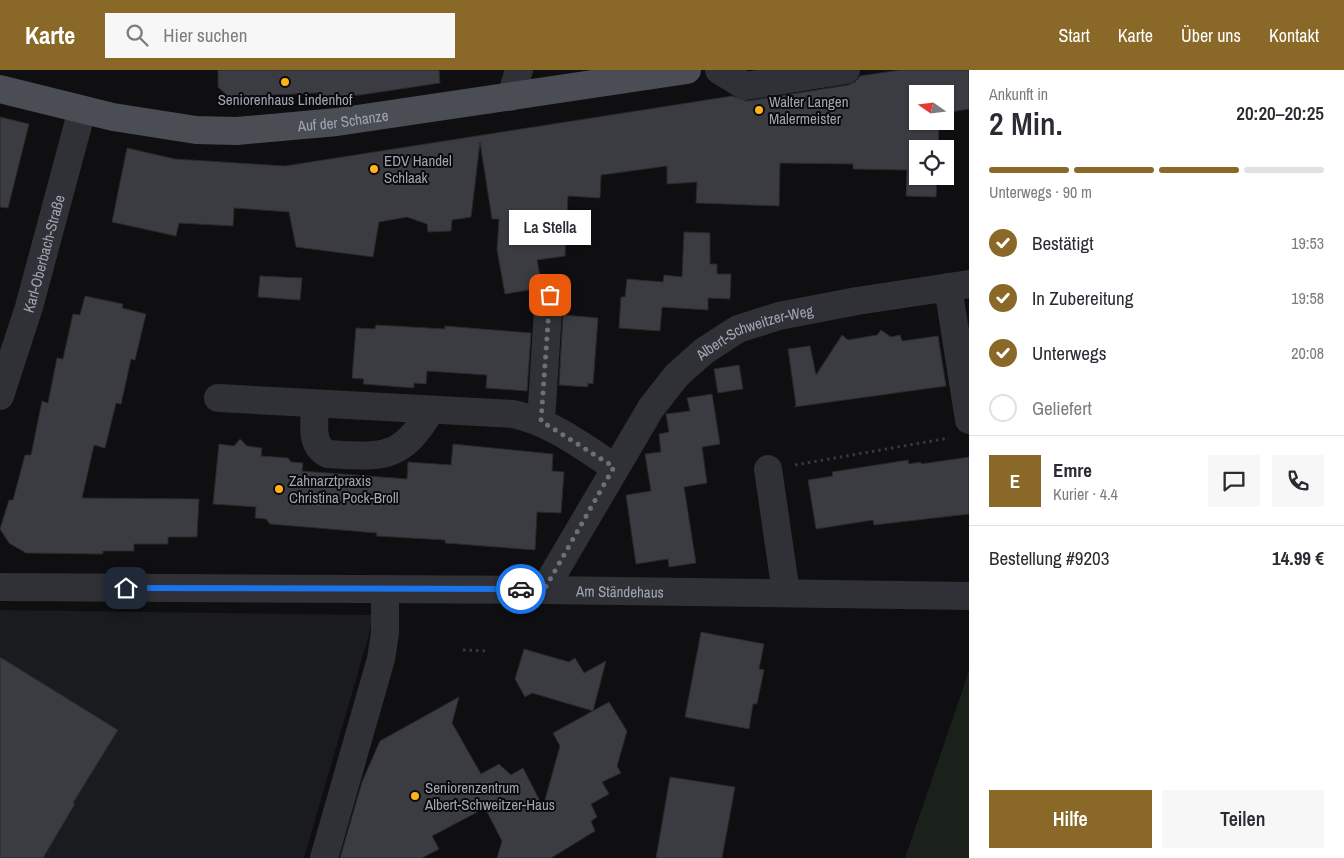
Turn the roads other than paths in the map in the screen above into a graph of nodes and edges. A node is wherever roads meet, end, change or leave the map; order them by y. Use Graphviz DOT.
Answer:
graph roads {
  1 [pos="519,70"];
  2 [pos="686,70"];
  3 [pos="719,70"];
  4 [pos="846,70"];
  5 [pos="0,89"];
  6 [pos="511,96"];
  7 [pos="82,110"];
  8 [pos="959,285"];
  9 [pos="550,295"];
  10 [pos="0,396"];
  11 [pos="218,398"];
  12 [pos="315,404"];
  13 [pos="431,410"];
  14 [pos="541,421"];
  15 [pos="959,429"];
  16 [pos="614,467"];
  17 [pos="768,469"];
  18 [pos="0,587"];
  19 [pos="385,589"];
  20 [pos="544,590"];
  21 [pos="786,594"];
  22 [pos="969,596"];
  23 [pos="324,858"];
  1 -- 6 [label="street"];
  2 -- 6 [label="main road, Auf der Schanze"];
  3 -- 4 [label="street"];
  5 -- 7 [label="main road, Auf der Schanze"];
  6 -- 7 [label="main road, Auf der Schanze"];
  7 -- 10 [label="street, Karl-Oberbach-Straße"];
  8 -- 15 [label="street, Albert-Schweitzer-Weg"];
  8 -- 16 [label="street, Albert-Schweitzer-Weg"];
  9 -- 14 [label="street"];
  11 -- 12 [label="street"];
  12 -- 13 [label="street"];
  12 -- 13 [label="street"];
  13 -- 14 [label="street"];
  14 -- 16 [label="street"];
  16 -- 20 [label="street, Albert-Schweitzer-Weg"];
  17 -- 21 [label="street"];
  18 -- 19 [label="street, Am Ständehaus"];
  19 -- 20 [label="street, Am Ständehaus"];
  19 -- 23 [label="street"];
  20 -- 21 [label="street, Am Ständehaus"];
  21 -- 22 [label="street, Am Ständehaus"];
}
